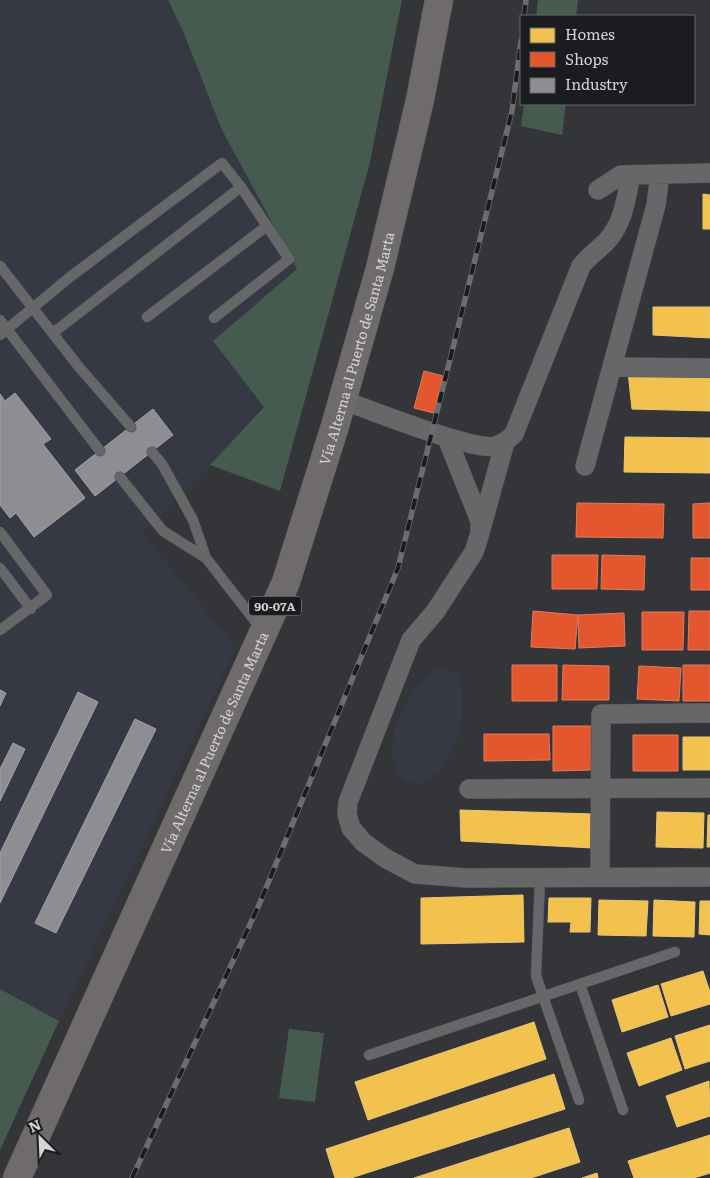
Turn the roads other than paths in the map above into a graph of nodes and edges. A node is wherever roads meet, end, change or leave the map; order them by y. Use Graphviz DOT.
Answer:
graph roads {
  1 [pos="439,0"];
  2 [pos="710,173"];
  3 [pos="660,174"];
  4 [pos="631,175"];
  5 [pos="241,187"];
  6 [pos="598,190"];
  7 [pos="267,226"];
  8 [pos="0,266"];
  9 [pos="33,307"];
  10 [pos="147,317"];
  11 [pos="214,318"];
  12 [pos="0,320"];
  13 [pos="4,332"];
  14 [pos="53,333"];
  15 [pos="612,367"];
  16 [pos="710,368"];
  17 [pos="342,400"];
  18 [pos="131,427"];
  19 [pos="447,438"];
  20 [pos="505,442"];
  21 [pos="100,451"];
  22 [pos="152,452"];
  23 [pos="585,466"];
  24 [pos="120,477"];
  25 [pos="0,532"];
  26 [pos="480,533"];
  27 [pos="206,558"];
  28 [pos="0,568"];
  29 [pos="31,609"];
  30 [pos="0,630"];
  31 [pos="264,631"];
  32 [pos="710,713"];
  33 [pos="601,788"];
  34 [pos="710,788"];
  35 [pos="469,789"];
  36 [pos="600,877"];
  37 [pos="710,877"];
  38 [pos="540,878"];
  39 [pos="675,952"];
  40 [pos="580,984"];
  41 [pos="543,996"];
  42 [pos="369,1055"];
  43 [pos="579,1100"];
  44 [pos="623,1110"];
  45 [pos="17,1178"];
  1 -- 17 [label="main road, Vía Alterna al Puerto de Santa Marta / 90-07A"];
  2 -- 3 [label="street"];
  3 -- 4 [label="street"];
  3 -- 15 [label="street"];
  4 -- 6 [label="street"];
  4 -- 20 [label="street"];
  5 -- 7 [label="lane"];
  5 -- 9 [label="lane"];
  5 -- 14 [label="lane"];
  7 -- 10 [label="lane"];
  7 -- 11 [label="lane"];
  8 -- 9 [label="lane"];
  9 -- 13 [label="lane"];
  9 -- 14 [label="lane"];
  12 -- 13 [label="lane"];
  13 -- 21 [label="lane"];
  14 -- 18 [label="lane"];
  15 -- 16 [label="street"];
  15 -- 23 [label="street"];
  17 -- 19 [label="street"];
  17 -- 31 [label="main road, Vía Alterna al Puerto de Santa Marta / 90-07A"];
  19 -- 20 [label="street"];
  19 -- 26 [label="street"];
  20 -- 26 [label="street"];
  22 -- 27 [label="lane"];
  24 -- 27 [label="lane"];
  25 -- 29 [label="lane"];
  26 -- 38 [label="street"];
  27 -- 31 [label="lane"];
  28 -- 29 [label="lane"];
  29 -- 30 [label="lane"];
  31 -- 45 [label="main road, Vía Alterna al Puerto de Santa Marta / 90-07A"];
  32 -- 33 [label="street"];
  33 -- 34 [label="street"];
  33 -- 35 [label="street"];
  33 -- 36 [label="street"];
  36 -- 37 [label="street"];
  36 -- 38 [label="street"];
  38 -- 41 [label="lane"];
  39 -- 40 [label="lane"];
  40 -- 41 [label="lane"];
  40 -- 44 [label="lane"];
  41 -- 42 [label="lane"];
  41 -- 43 [label="lane"];
}
